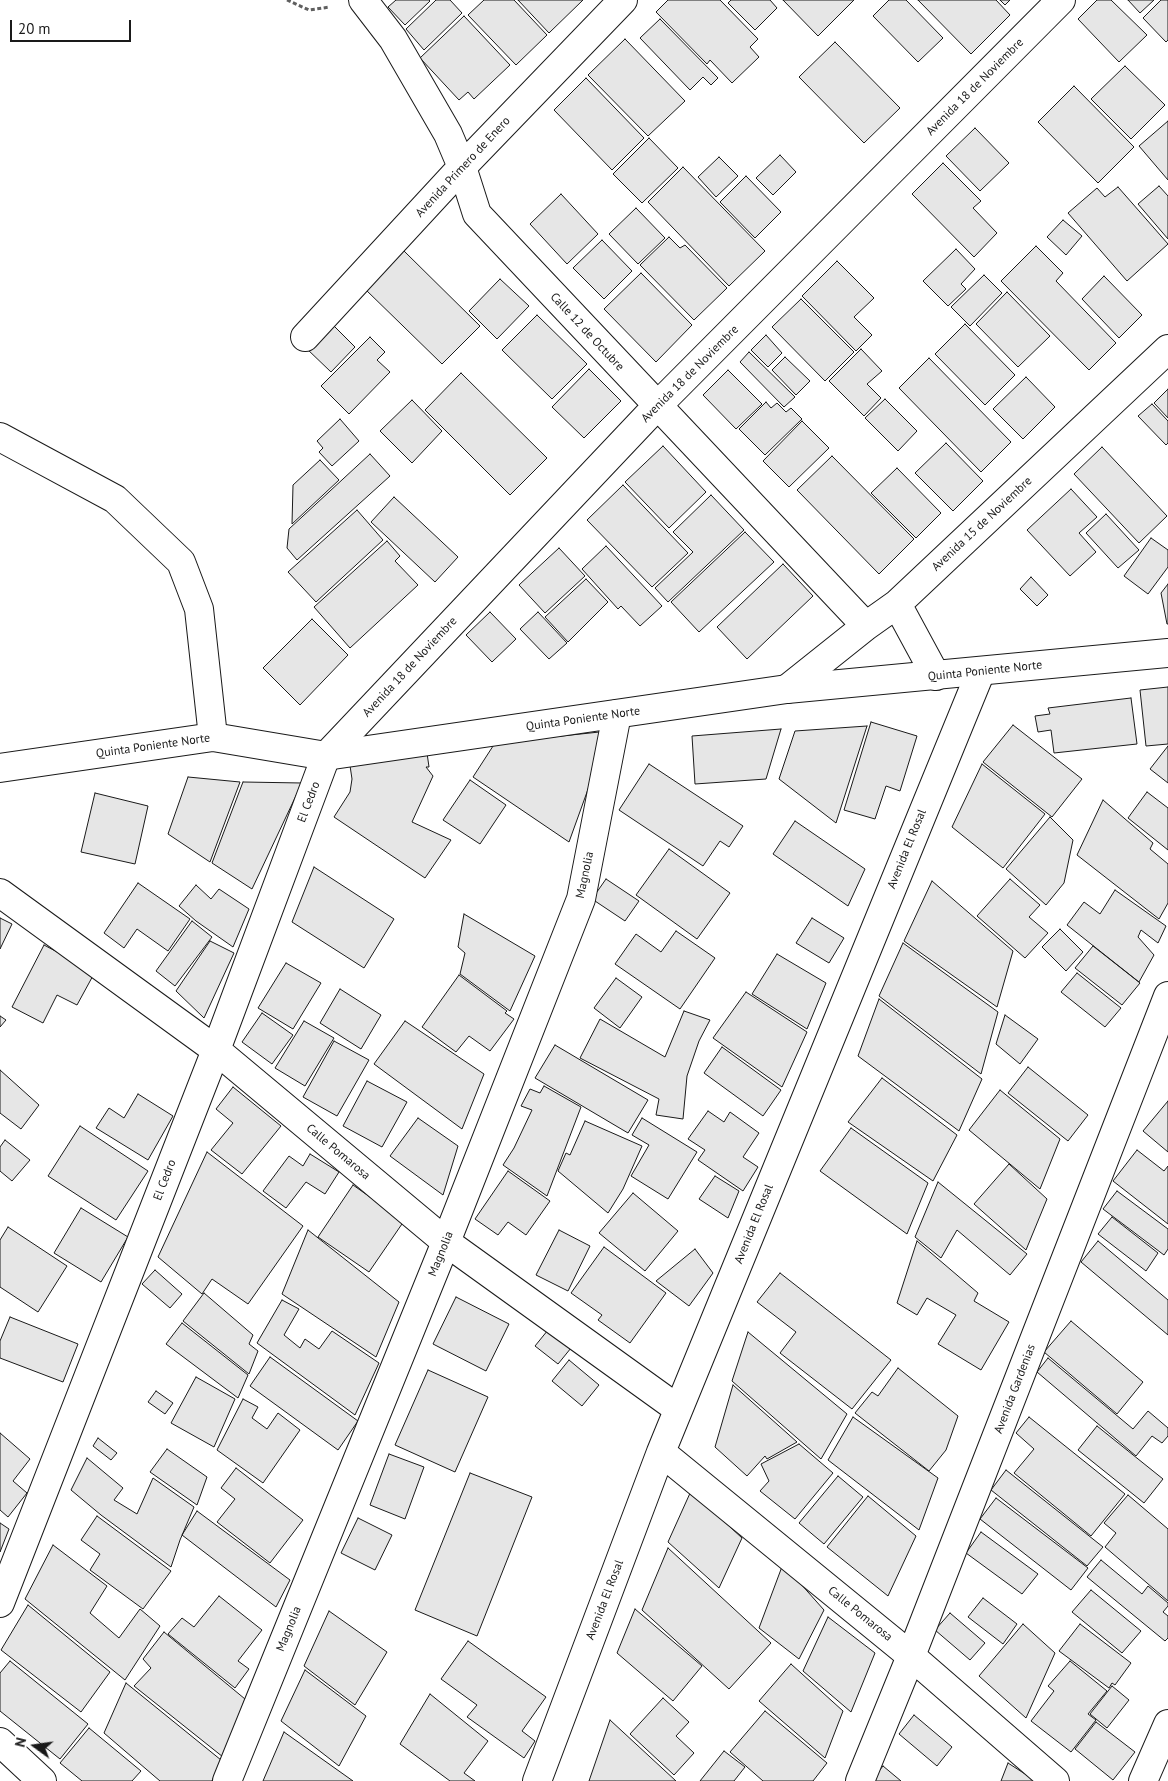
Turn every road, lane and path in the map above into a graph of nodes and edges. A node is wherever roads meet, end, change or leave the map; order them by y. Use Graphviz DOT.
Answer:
graph roads {
  1 [pos="287,0"];
  2 [pos="363,0"];
  3 [pos="623,0"];
  4 [pos="1061,0"];
  5 [pos="337,6"];
  6 [pos="462,167"];
  7 [pos="305,337"];
  8 [pos="1168,349"];
  9 [pos="657,406"];
  10 [pos="0,437"];
  11 [pos="898,604"];
  12 [pos="866,626"];
  13 [pos="1168,653"];
  14 [pos="981,671"];
  15 [pos="936,676"];
  16 [pos="786,689"];
  17 [pos="617,714"];
  18 [pos="212,737"];
  19 [pos="326,756"];
  20 [pos="0,768"];
  21 [pos="0,893"];
  22 [pos="1168,996"];
  23 [pos="216,1050"];
  24 [pos="1158,1056"];
  25 [pos="446,1242"];
  26 [pos="678,1409"];
  27 [pos="660,1452"];
  28 [pos="0,1603"];
  29 [pos="911,1656"];
  30 [pos="1168,1724"];
  31 [pos="0,1742"];
  32 [pos="42,1781"];
  33 [pos="227,1781"];
  34 [pos="537,1781"];
  35 [pos="860,1781"];
  36 [pos="1054,1781"];
  37 [pos="1143,1781"];
  1 -- 5 [label="path"];
  2 -- 6 [label="street, Calle 12 de Octubre"];
  3 -- 6 [label="street, Avenida Primero de Enero"];
  4 -- 9 [label="street, Avenida 18 de Noviembre"];
  6 -- 7 [label="street, Avenida Primero de Enero"];
  6 -- 9 [label="street, Calle 12 de Octubre"];
  8 -- 11 [label="street, Avenida 15 de Noviembre"];
  9 -- 12 [label="street, Calle 12 de Octubre"];
  9 -- 19 [label="street, Avenida 18 de Noviembre"];
  10 -- 18 [label="street"];
  11 -- 12 [label="street, Avenida 15 de Noviembre"];
  11 -- 15 [label="street"];
  12 -- 16 [label="street, Avenida 15 de Noviembre"];
  13 -- 14 [label="street, Quinta Poniente Norte"];
  14 -- 15 [label="street, Quinta Poniente Norte"];
  14 -- 26 [label="street, Avenida El Rosal"];
  15 -- 16 [label="street, Quinta Poniente Norte"];
  16 -- 17 [label="street, Quinta Poniente Norte"];
  17 -- 19 [label="street, Quinta Poniente Norte"];
  17 -- 25 [label="street, Magnolia"];
  18 -- 19 [label="street, Quinta Poniente Norte"];
  18 -- 20 [label="street, Quinta Poniente Norte"];
  19 -- 23 [label="street, El Cedro"];
  21 -- 23 [label="street, Calle Pomarosa"];
  22 -- 24 [label="street, Avenida Gardenias"];
  23 -- 25 [label="street, Calle Pomarosa"];
  23 -- 28 [label="street, El Cedro"];
  24 -- 29 [label="street, Avenida Gardenias"];
  25 -- 26 [label="street, Calle Pomarosa"];
  25 -- 33 [label="street, Magnolia"];
  26 -- 27 [label="street, Avenida El Rosal"];
  27 -- 29 [label="street, Calle Pomarosa"];
  27 -- 34 [label="street, Avenida El Rosal"];
  29 -- 35 [label="street, Avenida Gardenias"];
  29 -- 36 [label="street, Calle Pomarosa"];
  30 -- 37 [label="street"];
  31 -- 32 [label="street"];
}
